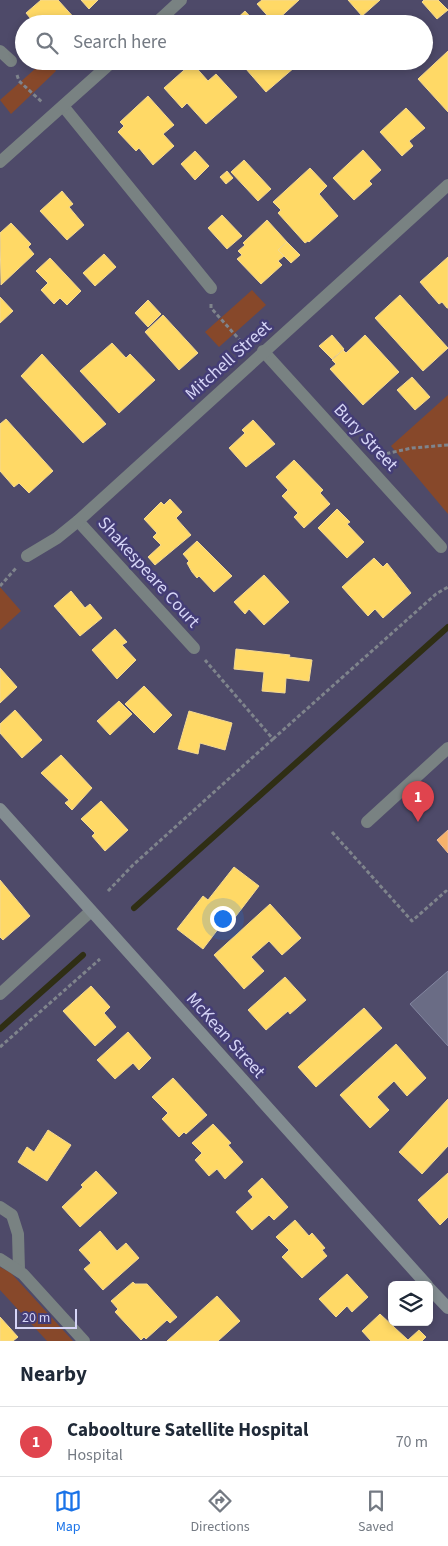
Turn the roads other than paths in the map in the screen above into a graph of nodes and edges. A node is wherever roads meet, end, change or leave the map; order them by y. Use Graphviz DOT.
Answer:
graph roads {
  1 [pos="181,0"];
  2 [pos="165,15"];
  3 [pos="0,52"];
  4 [pos="10,61"];
  5 [pos="103,70"];
  6 [pos="63,106"];
  7 [pos="0,162"];
  8 [pos="448,185"];
  9 [pos="211,288"];
  10 [pos="263,351"];
  11 [pos="78,521"];
  12 [pos="441,546"];
  13 [pos="27,556"];
  14 [pos="194,648"];
  15 [pos="448,748"];
  16 [pos="0,809"];
  17 [pos="367,822"];
  18 [pos="91,912"];
  19 [pos="0,994"];
  20 [pos="0,1207"];
  21 [pos="0,1259"];
  22 [pos="19,1270"];
  23 [pos="423,1281"];
  24 [pos="433,1292"];
  25 [pos="448,1308"];
  26 [pos="84,1341"];
  1 -- 2 [label="street"];
  3 -- 4 [label="street"];
  5 -- 6 [label="street"];
  6 -- 7 [label="street"];
  6 -- 9 [label="street"];
  8 -- 10 [label="street, Mitchell Street"];
  10 -- 11 [label="street, Mitchell Street"];
  10 -- 12 [label="street, Bury Street"];
  11 -- 13 [label="street, Mitchell Street"];
  11 -- 14 [label="street, Shakespeare Court"];
  15 -- 17 [label="street"];
  16 -- 18 [label="main road, McKean Street"];
  18 -- 19 [label="street"];
  18 -- 23 [label="main road, McKean Street"];
  20 -- 22 [label="street"];
  21 -- 22 [label="street"];
  22 -- 26 [label="street"];
  24 -- 25 [label="main road"];
}
